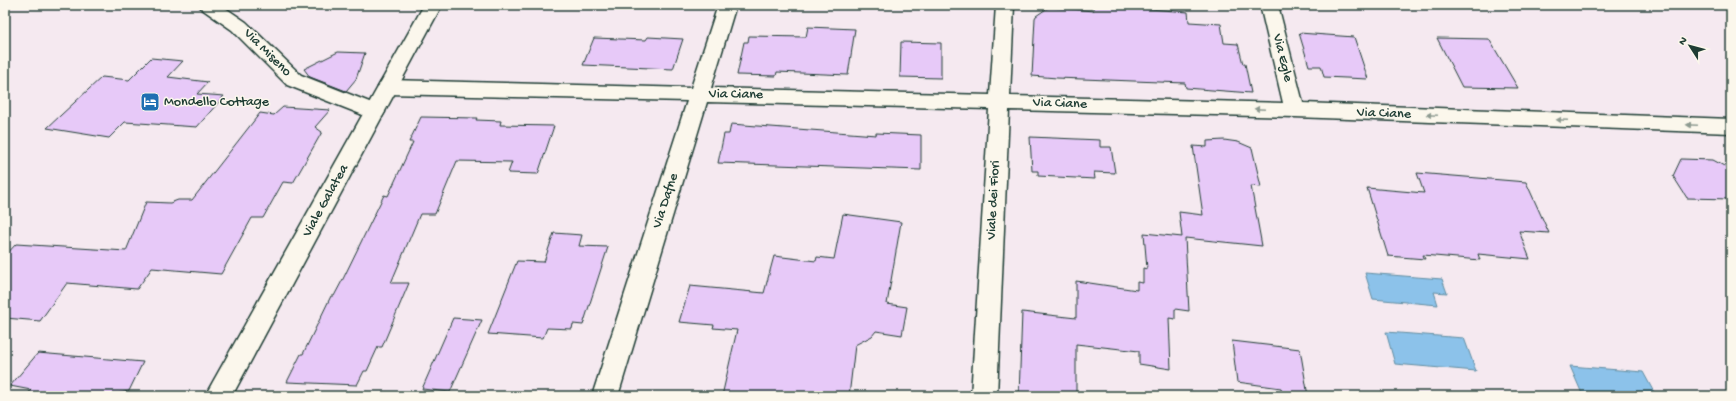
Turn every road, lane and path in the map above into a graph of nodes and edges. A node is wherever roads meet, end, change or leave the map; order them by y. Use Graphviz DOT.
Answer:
graph roads {
  1 [pos="208,5"];
  2 [pos="433,5"];
  3 [pos="727,5"];
  4 [pos="1005,5"];
  5 [pos="1268,5"];
  6 [pos="388,87"];
  7 [pos="700,95"];
  8 [pos="999,102"];
  9 [pos="1295,110"];
  10 [pos="375,112"];
  11 [pos="1731,126"];
  12 [pos="218,396"];
  13 [pos="605,396"];
  14 [pos="984,396"];
  1 -- 10 [label="street, Via Miseno"];
  2 -- 6 [label="street, Viale Galatea"];
  3 -- 7 [label="street, Via Dafne"];
  4 -- 8 [label="street, Viale dei Fiori"];
  5 -- 9 [label="street, Via Egle"];
  6 -- 7 [label="street, Via Ciane"];
  6 -- 10 [label="street, Viale Galatea"];
  7 -- 8 [label="street, Via Ciane"];
  7 -- 13 [label="street, Via Dafne"];
  9 -- 8 [label="street, Via Ciane, one-way"];
  8 -- 14 [label="street, Viale dei Fiori"];
  11 -- 9 [label="street, Via Ciane, one-way"];
  10 -- 12 [label="street, Viale Galatea"];
}
